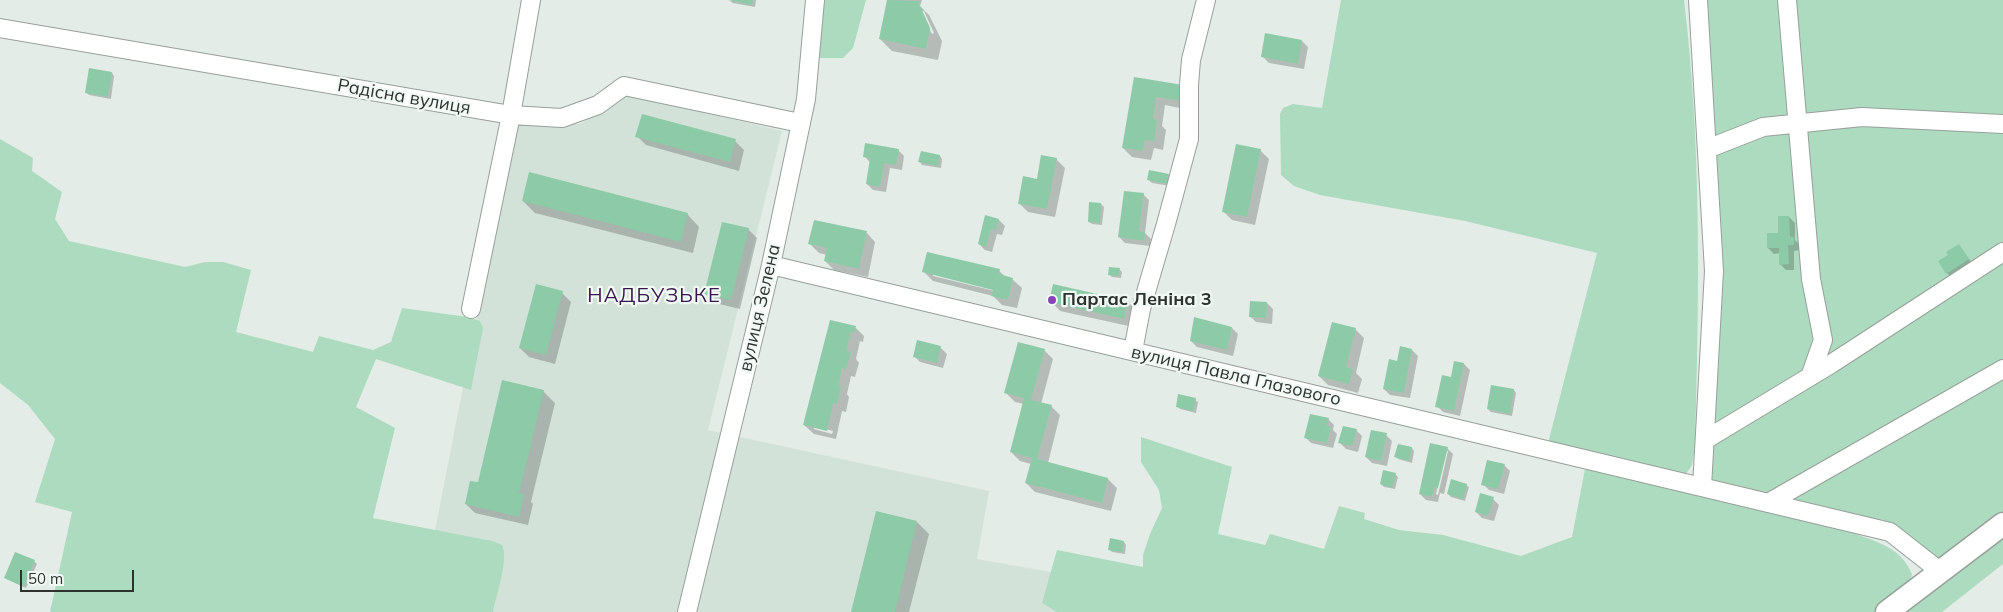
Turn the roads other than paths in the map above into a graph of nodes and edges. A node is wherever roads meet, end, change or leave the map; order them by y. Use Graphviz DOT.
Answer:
graph roads {
  1 [pos="531,0"];
  2 [pos="815,0"];
  3 [pos="1206,0"];
  4 [pos="1698,0"];
  5 [pos="1787,0"];
  6 [pos="0,28"];
  7 [pos="510,115"];
  8 [pos="800,123"];
  9 [pos="1796,123"];
  10 [pos="2003,124"];
  11 [pos="1707,149"];
  12 [pos="2003,252"];
  13 [pos="771,265"];
  14 [pos="471,309"];
  15 [pos="1133,351"];
  16 [pos="2003,369"];
  17 [pos="1812,374"];
  18 [pos="1705,440"];
  19 [pos="1702,487"];
  20 [pos="1768,503"];
  21 [pos="2003,524"];
  22 [pos="1940,572"];
  23 [pos="687,612"];
  24 [pos="1887,612"];
  1 -- 7 [label="street"];
  2 -- 8 [label="street, вулиця Зелена"];
  3 -- 15 [label="street"];
  4 -- 11 [label="street"];
  5 -- 9 [label="street"];
  6 -- 7 [label="street, Радісна вулиця"];
  7 -- 8 [label="street, Радісна вулиця"];
  7 -- 14 [label="street"];
  8 -- 13 [label="street, вулиця Зелена"];
  9 -- 10 [label="street"];
  9 -- 11 [label="street"];
  9 -- 17 [label="street"];
  11 -- 18 [label="street"];
  12 -- 17 [label="street"];
  13 -- 15 [label="street, вулиця Павла Глазового"];
  13 -- 23 [label="street, вулиця Зелена"];
  15 -- 19 [label="street, вулиця Павла Глазового"];
  16 -- 20 [label="street"];
  17 -- 18 [label="street"];
  18 -- 19 [label="street"];
  19 -- 20 [label="street, вулиця Павла Глазового"];
  20 -- 22 [label="street, вулиця Павла Глазового"];
  21 -- 22 [label="main road"];
  22 -- 24 [label="main road"];
}
